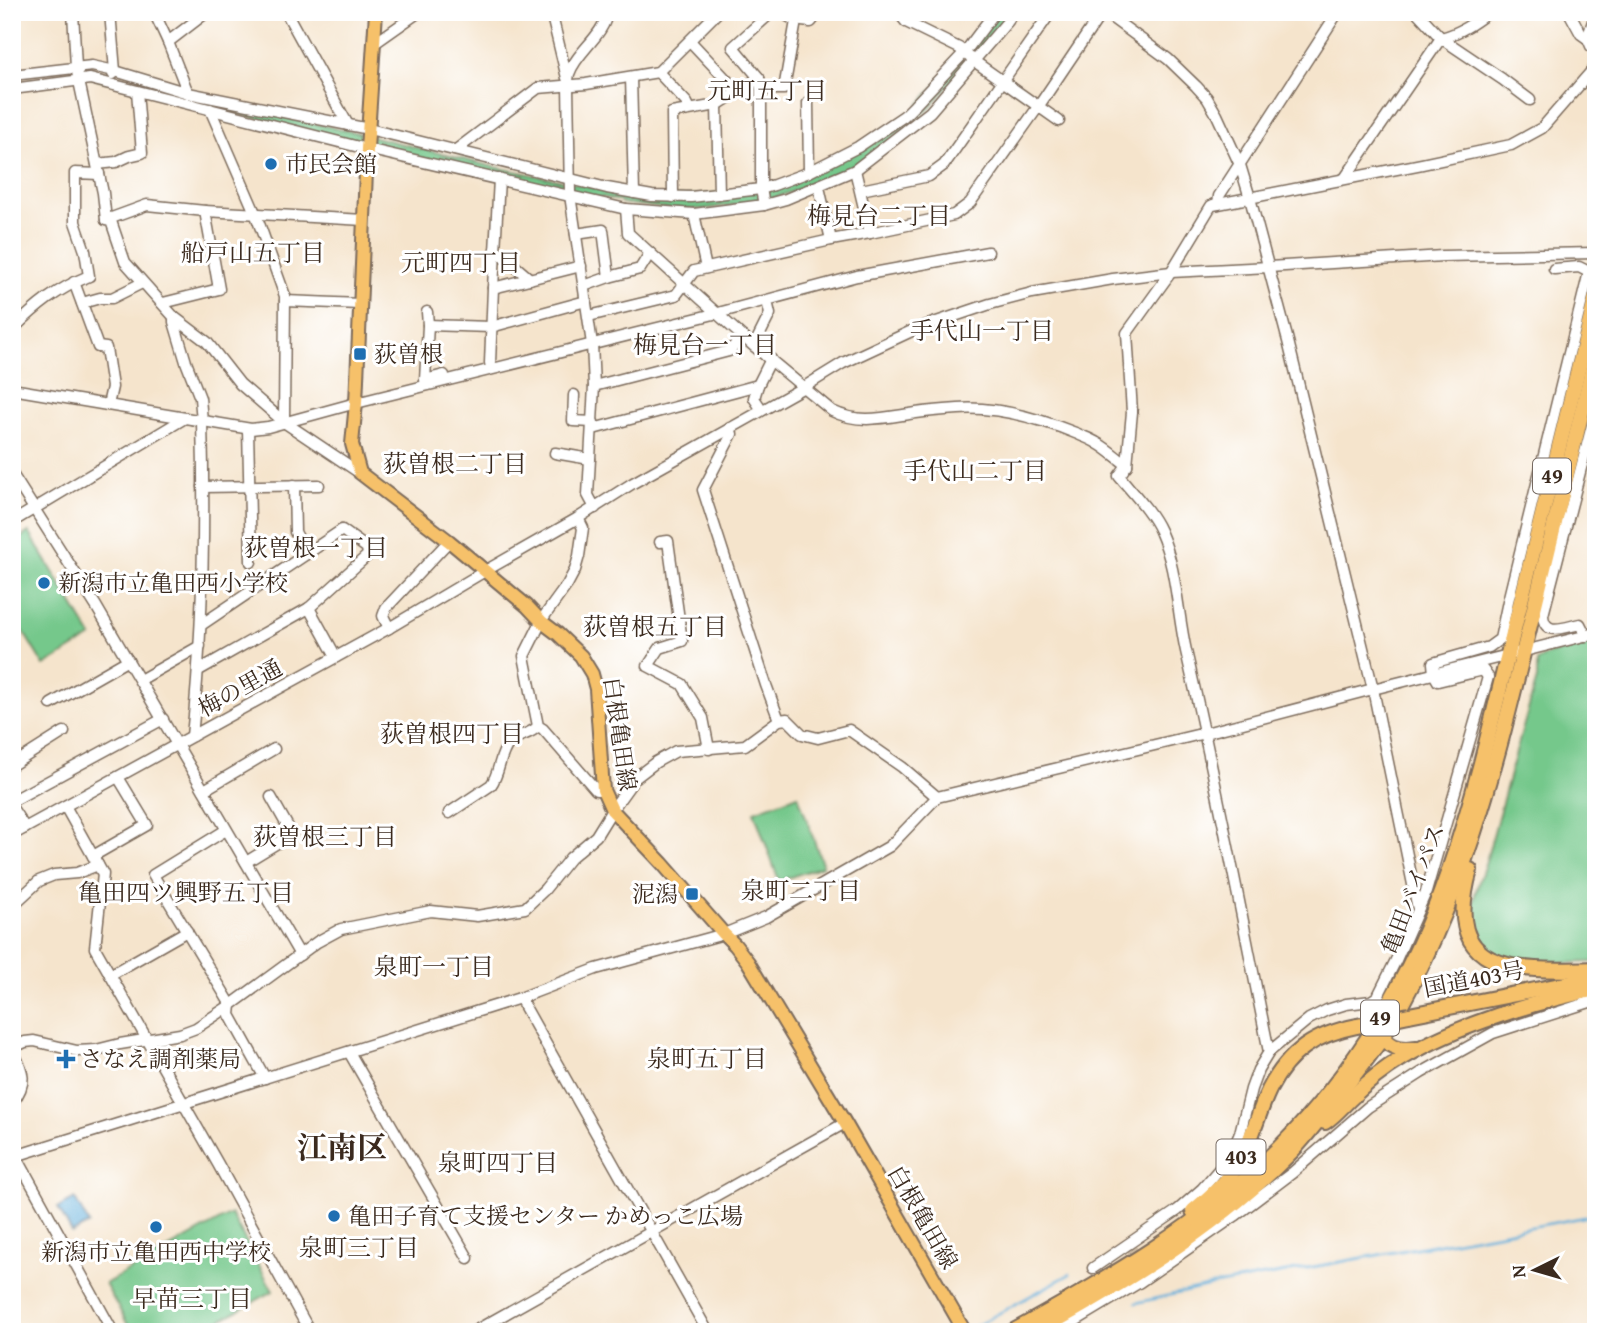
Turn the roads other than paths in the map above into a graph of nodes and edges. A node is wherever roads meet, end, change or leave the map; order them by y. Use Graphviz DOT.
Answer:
graph roads {
  1 [pos="73,12"];
  2 [pos="110,12"];
  3 [pos="154,12"];
  4 [pos="207,12"];
  5 [pos="286,12"];
  6 [pos="376,12"];
  7 [pos="419,12"];
  8 [pos="551,12"];
  9 [pos="607,12"];
  10 [pos="718,12"];
  11 [pos="772,12"];
  12 [pos="783,12"];
  13 [pos="819,12"];
  14 [pos="995,12"];
  15 [pos="1012,12"];
  16 [pos="1051,12"];
  17 [pos="1103,12"];
  18 [pos="1338,12"];
  19 [pos="1417,12"];
  20 [pos="1489,12"];
  21 [pos="1569,12"];
  22 [pos="1596,13"];
  23 [pos="903,14"];
  24 [pos="796,21"];
  25 [pos="1441,38"];
  26 [pos="1588,40"];
  27 [pos="690,41"];
  28 [pos="168,42"];
  29 [pos="375,43"];
  30 [pos="1596,50"];
  31 [pos="965,52"];
  32 [pos="974,61"];
  33 [pos="1596,66"];
  34 [pos="76,67"];
  35 [pos="115,71"];
  36 [pos="658,72"];
  37 [pos="12,75"];
  38 [pos="631,77"];
  39 [pos="759,78"];
  40 [pos="79,79"];
  41 [pos="1002,82"];
  42 [pos="109,84"];
  43 [pos="568,86"];
  44 [pos="12,89"];
  45 [pos="761,89"];
  46 [pos="137,91"];
  47 [pos="738,92"];
  48 [pos="188,93"];
  49 [pos="1530,100"];
  50 [pos="808,103"];
  51 [pos="717,105"];
  52 [pos="1038,107"];
  53 [pos="210,109"];
  54 [pos="690,109"];
  55 [pos="1059,121"];
  56 [pos="348,125"];
  57 [pos="369,130"];
  58 [pos="367,149"];
  59 [pos="456,150"];
  60 [pos="1240,164"];
  61 [pos="98,169"];
  62 [pos="855,170"];
  63 [pos="809,172"];
  64 [pos="1345,178"];
  65 [pos="499,179"];
  66 [pos="570,180"];
  67 [pos="819,187"];
  68 [pos="761,189"];
  69 [pos="861,190"];
  70 [pos="634,192"];
  71 [pos="719,194"];
  72 [pos="570,195"];
  73 [pos="673,197"];
  74 [pos="1250,198"];
  75 [pos="1219,204"];
  76 [pos="764,205"];
  77 [pos="626,209"];
  78 [pos="205,211"];
  79 [pos="694,214"];
  80 [pos="256,215"];
  81 [pos="106,219"];
  82 [pos="364,220"];
  83 [pos="870,233"];
  84 [pos="576,234"];
  85 [pos="831,240"];
  86 [pos="495,249"];
  87 [pos="988,252"];
  88 [pos="650,253"];
  89 [pos="1596,253"];
  90 [pos="581,266"];
  91 [pos="1269,267"];
  92 [pos="706,268"];
  93 [pos="1554,269"];
  94 [pos="1171,272"];
  95 [pos="609,277"];
  96 [pos="530,279"];
  97 [pos="74,282"];
  98 [pos="142,283"];
  99 [pos="684,283"];
  100 [pos="584,286"];
  101 [pos="493,288"];
  102 [pos="1596,297"];
  103 [pos="285,301"];
  104 [pos="586,301"];
  105 [pos="767,301"];
  106 [pos="82,303"];
  107 [pos="163,303"];
  108 [pos="12,304"];
  109 [pos="360,304"];
  110 [pos="427,312"];
  111 [pos="718,313"];
  112 [pos="589,316"];
  113 [pos="174,317"];
  114 [pos="428,325"];
  115 [pos="16,326"];
  116 [pos="491,327"];
  117 [pos="743,337"];
  118 [pos="592,341"];
  119 [pos="754,346"];
  120 [pos="1596,354"];
  121 [pos="771,359"];
  122 [pos="490,363"];
  123 [pos="758,385"];
  124 [pos="594,386"];
  125 [pos="804,387"];
  126 [pos="12,389"];
  127 [pos="574,395"];
  128 [pos="356,403"];
  129 [pos="108,405"];
  130 [pos="762,410"];
  131 [pos="1596,410"];
  132 [pos="185,418"];
  133 [pos="202,421"];
  134 [pos="284,422"];
  135 [pos="593,426"];
  136 [pos="730,428"];
  137 [pos="248,429"];
  138 [pos="1592,443"];
  139 [pos="1545,451"];
  140 [pos="555,453"];
  141 [pos="590,459"];
  142 [pos="1127,466"];
  143 [pos="359,472"];
  144 [pos="12,474"];
  145 [pos="249,485"];
  146 [pos="294,485"];
  147 [pos="319,485"];
  148 [pos="202,487"];
  149 [pos="595,508"];
  150 [pos="35,509"];
  151 [pos="578,518"];
  152 [pos="12,522"];
  153 [pos="449,541"];
  154 [pos="660,542"];
  155 [pos="1521,545"];
  156 [pos="307,554"];
  157 [pos="251,562"];
  158 [pos="485,571"];
  159 [pos="309,608"];
  160 [pos="542,622"];
  161 [pos="201,625"];
  162 [pos="389,628"];
  163 [pos="1591,635"];
  164 [pos="201,646"];
  165 [pos="1523,652"];
  166 [pos="1507,656"];
  167 [pos="336,657"];
  168 [pos="128,660"];
  169 [pos="199,670"];
  170 [pos="1434,674"];
  171 [pos="140,680"];
  172 [pos="1373,689"];
  173 [pos="51,704"];
  174 [pos="163,719"];
  175 [pos="779,720"];
  176 [pos="538,726"];
  177 [pos="64,732"];
  178 [pos="1503,732"];
  179 [pos="1205,733"];
  180 [pos="192,736"];
  181 [pos="177,744"];
  182 [pos="274,749"];
  183 [pos="709,749"];
  184 [pos="12,765"];
  185 [pos="118,777"];
  186 [pos="204,790"];
  187 [pos="603,790"];
  188 [pos="271,797"];
  189 [pos="937,797"];
  190 [pos="12,800"];
  191 [pos="65,806"];
  192 [pos="12,808"];
  193 [pos="612,810"];
  194 [pos="449,813"];
  195 [pos="25,828"];
  196 [pos="226,830"];
  197 [pos="12,835"];
  198 [pos="95,860"];
  199 [pos="247,862"];
  200 [pos="12,906"];
  201 [pos="1418,910"];
  202 [pos="187,931"];
  203 [pos="724,934"];
  204 [pos="300,955"];
  205 [pos="1596,969"];
  206 [pos="110,975"];
  207 [pos="1596,978"];
  208 [pos="1596,989"];
  209 [pos="520,998"];
  210 [pos="1596,1000"];
  211 [pos="231,1005"];
  212 [pos="1379,1031"];
  213 [pos="146,1040"];
  214 [pos="1425,1046"];
  215 [pos="12,1049"];
  216 [pos="349,1052"];
  217 [pos="1269,1052"];
  218 [pos="265,1078"];
  219 [pos="12,1103"];
  220 [pos="183,1103"];
  221 [pos="845,1123"];
  222 [pos="1313,1129"];
  223 [pos="14,1157"];
  224 [pos="650,1231"];
  225 [pos="468,1258"];
  226 [pos="1093,1268"];
  227 [pos="1104,1281"];
  228 [pos="963,1328"];
  229 [pos="113,1332"];
  230 [pos="310,1332"];
  231 [pos="473,1332"];
  232 [pos="708,1332"];
  233 [pos="948,1332"];
  234 [pos="1012,1332"];
  235 [pos="1036,1332"];
  236 [pos="1057,1332"];
  1 -- 34 [label="street"];
  2 -- 35 [label="street"];
  3 -- 28 [label="street"];
  4 -- 28 [label="street"];
  5 -- 56 [label="street"];
  6 -- 29 [label="main road"];
  7 -- 29 [label="street"];
  8 -- 43 [label="street"];
  9 -- 43 [label="street"];
  10 -- 27 [label="street"];
  11 -- 39 [label="street"];
  12 -- 24 [label="street"];
  13 -- 24 [label="street"];
  14 -- 31 [label="street"];
  15 -- 32 [label="street"];
  16 -- 41 [label="street"];
  17 -- 52 [label="street"];
  17 -- 60 [label="street"];
  18 -- 60 [label="street"];
  19 -- 25 [label="street"];
  20 -- 25 [label="street"];
  21 -- 26 [label="street"];
  22 -- 26 [label="street"];
  23 -- 31 [label="street"];
  24 -- 45 [label="street"];
  25 -- 49 [label="street"];
  25 -- 64 [label="street"];
  26 -- 30 [label="street"];
  27 -- 36 [label="street"];
  27 -- 47 [label="street"];
  28 -- 48 [label="street"];
  29 -- 57 [label="main road"];
  31 -- 32 [label="street"];
  31 -- 63 [label="street"];
  32 -- 41 [label="street"];
  32 -- 62 [label="street"];
  33 -- 64 [label="street"];
  34 -- 35 [label="street"];
  34 -- 37 [label="street"];
  34 -- 40 [label="street"];
  35 -- 42 [label="street"];
  35 -- 48 [label="street"];
  36 -- 38 [label="street"];
  36 -- 54 [label="street"];
  38 -- 43 [label="street"];
  38 -- 70 [label="street"];
  39 -- 45 [label="street"];
  39 -- 47 [label="street"];
  40 -- 42 [label="street"];
  40 -- 44 [label="street"];
  40 -- 61 [label="street"];
  41 -- 52 [label="street"];
  41 -- 69 [label="street"];
  42 -- 46 [label="street"];
  43 -- 59 [label="street"];
  43 -- 66 [label="street"];
  45 -- 68 [label="street"];
  46 -- 53 [label="street"];
  46 -- 61 [label="street"];
  47 -- 51 [label="street"];
  48 -- 56 [label="street"];
  50 -- 63 [label="street"];
  51 -- 54 [label="street"];
  51 -- 71 [label="street"];
  52 -- 55 [label="street"];
  52 -- 83 [label="street"];
  53 -- 58 [label="street"];
  53 -- 80 [label="street"];
  54 -- 73 [label="street"];
  56 -- 57 [label="street"];
  57 -- 58 [label="main road"];
  57 -- 59 [label="street"];
  58 -- 65 [label="street"];
  58 -- 82 [label="main road"];
  59 -- 66 [label="street"];
  60 -- 74 [label="street"];
  60 -- 75 [label="street"];
  61 -- 81 [label="street"];
  61 -- 97 [label="street"];
  62 -- 67 [label="street"];
  62 -- 69 [label="street"];
  63 -- 68 [label="street"];
  64 -- 74 [label="street"];
  65 -- 72 [label="street"];
  65 -- 86 [label="street"];
  66 -- 70 [label="street"];
  66 -- 72 [label="street"];
  67 -- 76 [label="street"];
  67 -- 85 [label="street"];
  68 -- 71 [label="street"];
  68 -- 76 [label="street"];
  69 -- 83 [label="street"];
  70 -- 73 [label="street"];
  71 -- 73 [label="street"];
  72 -- 77 [label="street"];
  72 -- 84 [label="street"];
  74 -- 75 [label="street"];
  74 -- 91 [label="street"];
  75 -- 94 [label="street"];
  76 -- 79 [label="street"];
  77 -- 79 [label="street"];
  77 -- 88 [label="street"];
  78 -- 80 [label="street"];
  78 -- 81 [label="street"];
  78 -- 107 [label="street"];
  79 -- 92 [label="street"];
  80 -- 82 [label="street"];
  80 -- 103 [label="street"];
  81 -- 98 [label="street"];
  82 -- 109 [label="main road"];
  83 -- 85 [label="street"];
  84 -- 90 [label="street"];
  84 -- 95 [label="street"];
  85 -- 92 [label="street"];
  86 -- 96 [label="street"];
  86 -- 101 [label="street"];
  87 -- 105 [label="street"];
  88 -- 95 [label="street"];
  88 -- 99 [label="street"];
  89 -- 91 [label="street, 梅の里通"];
  90 -- 96 [label="street"];
  90 -- 100 [label="street"];
  91 -- 94 [label="street, 梅の里通"];
  91 -- 172 [label="street"];
  92 -- 99 [label="street"];
  93 -- 170 [label="street"];
  94 -- 125 [label="street, 梅の里通"];
  94 -- 142 [label="street"];
  95 -- 100 [label="street"];
  96 -- 101 [label="street"];
  97 -- 106 [label="street"];
  97 -- 115 [label="street"];
  98 -- 106 [label="street"];
  98 -- 107 [label="street"];
  99 -- 111 [label="street"];
  99 -- 112 [label="street"];
  100 -- 104 [label="street"];
  101 -- 116 [label="street"];
  102 -- 166 [label="highway, 亀田バイパス / 49"];
  103 -- 109 [label="street"];
  103 -- 134 [label="street"];
  104 -- 112 [label="street"];
  104 -- 116 [label="street"];
  105 -- 111 [label="street"];
  105 -- 119 [label="street"];
  106 -- 129 [label="street"];
  107 -- 113 [label="street"];
  108 -- 115 [label="street"];
  109 -- 128 [label="main road"];
  110 -- 114 [label="street"];
  111 -- 117 [label="street"];
  111 -- 118 [label="street"];
  112 -- 118 [label="street"];
  113 -- 133 [label="street"];
  113 -- 134 [label="street"];
  114 -- 116 [label="street"];
  114 -- 122 [label="street"];
  116 -- 122 [label="street"];
  117 -- 119 [label="street"];
  117 -- 124 [label="street"];
  118 -- 122 [label="street"];
  118 -- 124 [label="street"];
  118 -- 128 [label="street"];
  119 -- 121 [label="street"];
  120 -- 165 [label="highway, 亀田バイパス / 49"];
  121 -- 123 [label="street"];
  121 -- 125 [label="street"];
  123 -- 130 [label="street"];
  123 -- 135 [label="street"];
  124 -- 135 [label="street"];
  125 -- 130 [label="street, 梅の里通"];
  125 -- 142 [label="street"];
  126 -- 129 [label="street"];
  127 -- 135 [label="street"];
  128 -- 134 [label="street"];
  128 -- 143 [label="main road"];
  129 -- 132 [label="street"];
  130 -- 136 [label="street, 梅の里通"];
  131 -- 138 [label="street"];
  132 -- 133 [label="street"];
  132 -- 150 [label="street"];
  133 -- 137 [label="street"];
  133 -- 148 [label="street"];
  134 -- 137 [label="street"];
  134 -- 143 [label="street"];
  135 -- 141 [label="street"];
  136 -- 149 [label="street, 梅の里通"];
  136 -- 175 [label="street"];
  137 -- 145 [label="street"];
  138 -- 163 [label="street"];
  139 -- 155 [label="street"];
  140 -- 141 [label="street"];
  141 -- 149 [label="street"];
  142 -- 179 [label="street"];
  143 -- 153 [label="main road, 白根亀田線"];
  144 -- 150 [label="street"];
  145 -- 146 [label="street"];
  145 -- 148 [label="street"];
  145 -- 157 [label="street"];
  146 -- 147 [label="street"];
  146 -- 156 [label="street"];
  148 -- 161 [label="street"];
  149 -- 151 [label="street, 梅の里通"];
  150 -- 152 [label="street"];
  150 -- 168 [label="street"];
  151 -- 158 [label="street, 梅の里通"];
  151 -- 160 [label="street"];
  153 -- 158 [label="main road, 白根亀田線"];
  153 -- 162 [label="street"];
  154 -- 183 [label="street"];
  156 -- 159 [label="street"];
  156 -- 161 [label="street"];
  158 -- 160 [label="main road, 白根亀田線"];
  158 -- 162 [label="street, 梅の里通"];
  159 -- 167 [label="street"];
  159 -- 169 [label="street"];
  160 -- 176 [label="street"];
  160 -- 187 [label="main road, 白根亀田線"];
  161 -- 164 [label="street"];
  162 -- 167 [label="street, 梅の里通"];
  163 -- 165 [label="street"];
  164 -- 169 [label="street"];
  164 -- 171 [label="street"];
  165 -- 166 [label="street"];
  165 -- 178 [label="highway, 亀田バイパス / 49"];
  166 -- 170 [label="street"];
  166 -- 212 [label="highway, 亀田バイパス / 49"];
  167 -- 180 [label="street, 梅の里通"];
  168 -- 171 [label="street"];
  168 -- 173 [label="street"];
  169 -- 180 [label="street"];
  170 -- 172 [label="street"];
  170 -- 201 [label="street"];
  171 -- 174 [label="street"];
  172 -- 179 [label="street"];
  172 -- 201 [label="street"];
  174 -- 181 [label="street"];
  174 -- 190 [label="street"];
  175 -- 183 [label="street"];
  175 -- 189 [label="street"];
  176 -- 187 [label="street"];
  176 -- 194 [label="street"];
  177 -- 184 [label="street"];
  178 -- 205 [label="highway, 国道403号"];
  178 -- 212 [label="highway, 亀田バイパス / 49"];
  179 -- 189 [label="street"];
  179 -- 217 [label="street"];
  180 -- 181 [label="street, 梅の里通"];
  181 -- 185 [label="street, 梅の里通"];
  181 -- 186 [label="street"];
  182 -- 186 [label="street"];
  183 -- 193 [label="street"];
  185 -- 191 [label="street, 梅の里通"];
  185 -- 198 [label="street"];
  186 -- 196 [label="street"];
  187 -- 193 [label="main road, 白根亀田線"];
  188 -- 199 [label="street"];
  189 -- 203 [label="street"];
  191 -- 195 [label="street, 梅の里通"];
  191 -- 198 [label="street"];
  192 -- 195 [label="street"];
  193 -- 203 [label="main road, 白根亀田線"];
  193 -- 204 [label="street"];
  195 -- 197 [label="street, 梅の里通"];
  196 -- 199 [label="street"];
  196 -- 202 [label="street"];
  198 -- 200 [label="street"];
  198 -- 206 [label="street"];
  199 -- 204 [label="street"];
  201 -- 217 [label="street"];
  202 -- 206 [label="street"];
  202 -- 211 [label="street"];
  203 -- 209 [label="street"];
  203 -- 221 [label="main road, 白根亀田線"];
  204 -- 211 [label="street"];
  206 -- 213 [label="street"];
  207 -- 227 [label="highway, 国道403号 / 403, bridge"];
  208 -- 214 [label="highway, 国道403号"];
  209 -- 216 [label="street"];
  209 -- 224 [label="street"];
  210 -- 236 [label="street"];
  211 -- 213 [label="street"];
  211 -- 218 [label="street"];
  212 -- 214 [label="highway, 国道403号"];
  212 -- 222 [label="highway, 亀田バイパス / 49"];
  212 -- 227 [label="highway, 亀田バイパス / 49"];
  213 -- 215 [label="street"];
  213 -- 220 [label="street"];
  214 -- 222 [label="highway, 国道403号"];
  215 -- 219 [label="street"];
  216 -- 218 [label="street"];
  216 -- 225 [label="street"];
  217 -- 226 [label="street"];
  218 -- 220 [label="street"];
  220 -- 223 [label="street"];
  220 -- 230 [label="street"];
  221 -- 224 [label="street"];
  221 -- 228 [label="main road, 白根亀田線"];
  222 -- 235 [label="highway, 亀田バイパス / 49"];
  223 -- 229 [label="street"];
  224 -- 231 [label="street"];
  224 -- 232 [label="street"];
  227 -- 234 [label="highway, 亀田バイパス / 49"];
  228 -- 233 [label="street"];
}
